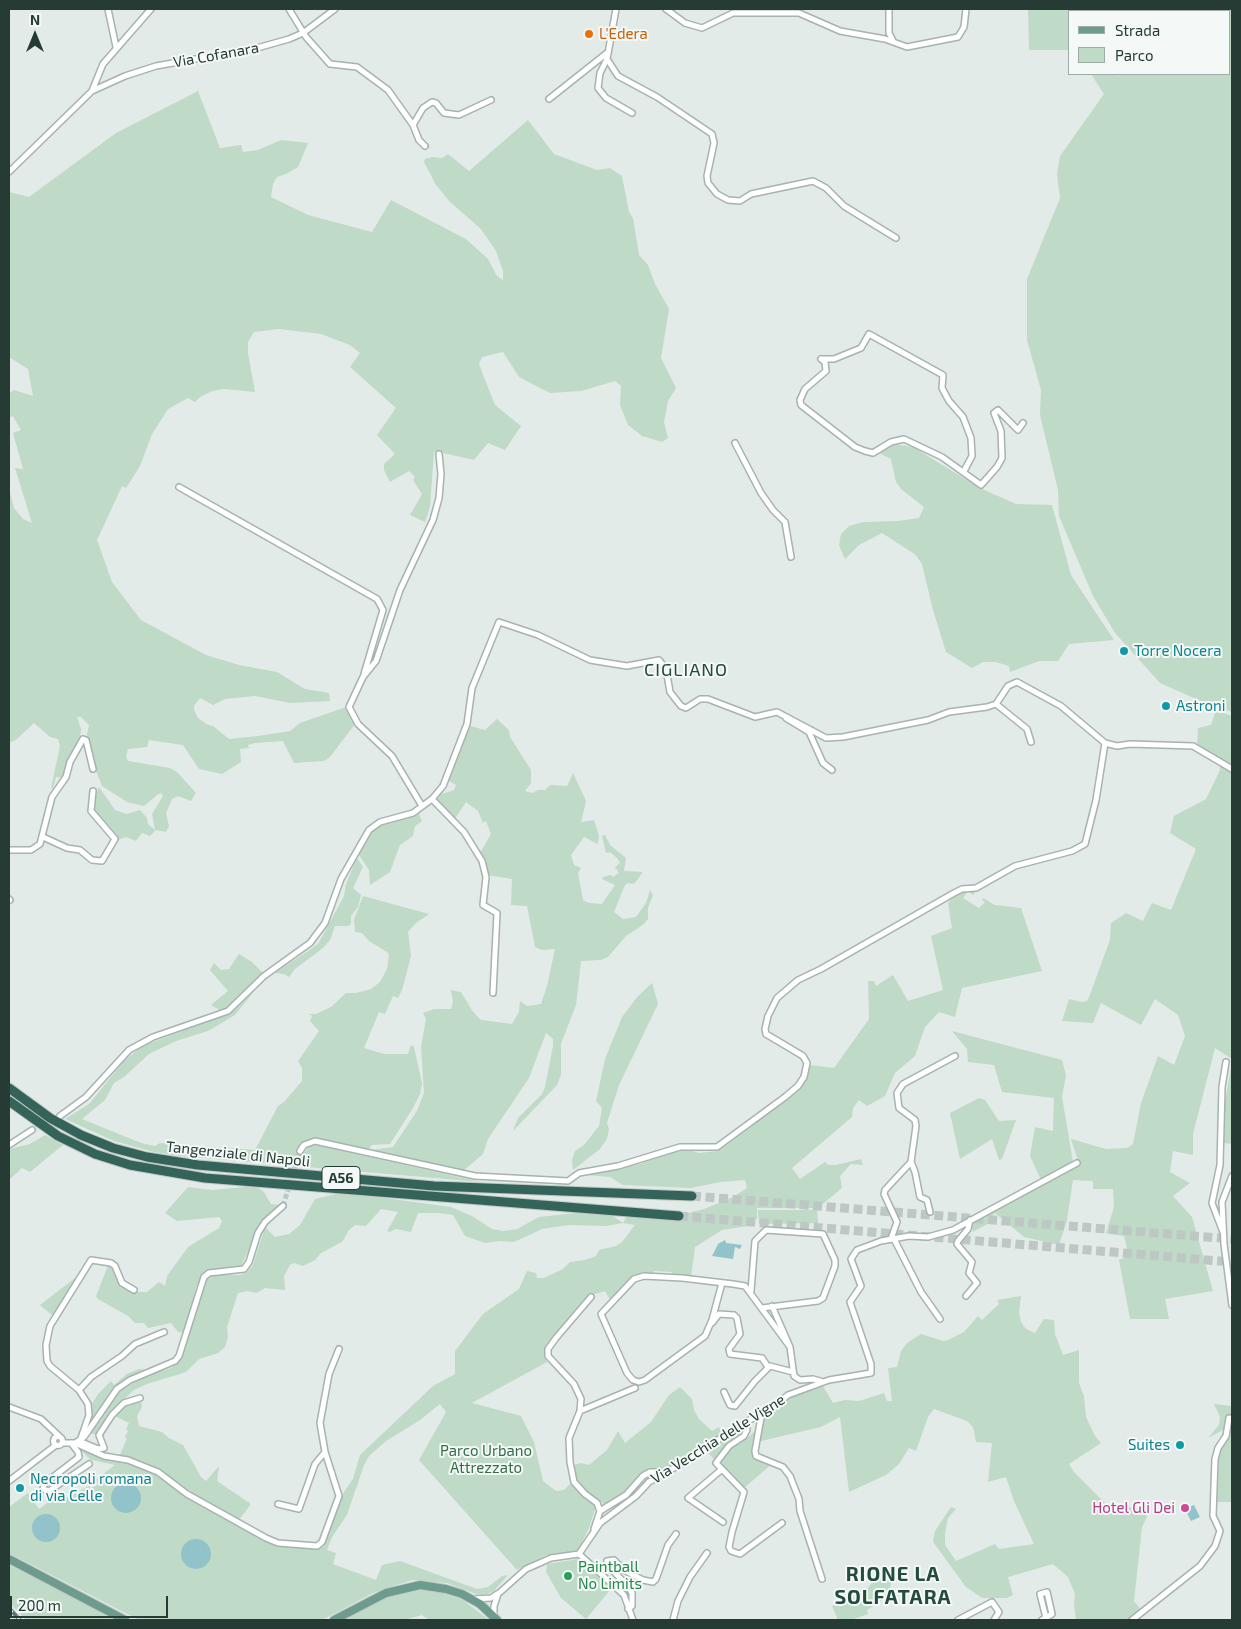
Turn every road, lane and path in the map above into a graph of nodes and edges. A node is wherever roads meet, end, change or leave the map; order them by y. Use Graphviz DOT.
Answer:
graph roads {
  1 [pos="108,9"];
  2 [pos="151,9"];
  3 [pos="289,9"];
  4 [pos="335,9"];
  5 [pos="616,9"];
  6 [pos="666,9"];
  7 [pos="889,9"];
  8 [pos="966,9"];
  9 [pos="303,32"];
  10 [pos="892,41"];
  11 [pos="116,47"];
  12 [pos="608,53"];
  13 [pos="607,59"];
  14 [pos="92,91"];
  15 [pos="549,99"];
  16 [pos="491,100"];
  17 [pos="632,113"];
  18 [pos="413,125"];
  19 [pos="425,146"];
  20 [pos="9,172"];
  21 [pos="896,238"];
  22 [pos="1023,422"];
  23 [pos="735,443"];
  24 [pos="439,454"];
  25 [pos="964,471"];
  26 [pos="179,487"];
  27 [pos="791,556"];
  28 [pos="363,677"];
  29 [pos="996,704"];
  30 [pos="784,715"];
  31 [pos="1031,742"];
  32 [pos="1105,743"];
  33 [pos="1232,768"];
  34 [pos="93,769"];
  35 [pos="832,770"];
  36 [pos="94,791"];
  37 [pos="432,799"];
  38 [pos="422,806"];
  39 [pos="43,837"];
  40 [pos="9,850"];
  41 [pos="493,993"];
  42 [pos="955,1056"];
  43 [pos="1226,1062"];
  44 [pos="9,1088"];
  45 [pos="9,1101"];
  46 [pos="60,1116"];
  47 [pos="32,1130"];
  48 [pos="9,1144"];
  49 [pos="300,1151"];
  50 [pos="911,1162"];
  51 [pos="1077,1163"];
  52 [pos="1232,1176"];
  53 [pos="692,1196"];
  54 [pos="283,1206"];
  55 [pos="930,1212"];
  56 [pos="679,1216"];
  57 [pos="970,1220"];
  58 [pos="1223,1232"];
  59 [pos="892,1239"];
  60 [pos="722,1283"];
  61 [pos="134,1290"];
  62 [pos="751,1291"];
  63 [pos="966,1296"];
  64 [pos="591,1297"];
  65 [pos="1232,1305"];
  66 [pos="772,1306"];
  67 [pos="762,1308"];
  68 [pos="940,1319"];
  69 [pos="711,1324"];
  70 [pos="164,1332"];
  71 [pos="790,1347"];
  72 [pos="339,1349"];
  73 [pos="768,1367"];
  74 [pos="793,1372"];
  75 [pos="824,1382"];
  76 [pos="635,1388"];
  77 [pos="79,1390"];
  78 [pos="724,1392"];
  79 [pos="140,1398"];
  80 [pos="9,1407"];
  81 [pos="580,1411"];
  82 [pos="762,1412"];
  83 [pos="1229,1418"];
  84 [pos="746,1422"];
  85 [pos="61,1440"];
  86 [pos="76,1441"];
  87 [pos="325,1452"];
  88 [pos="89,1464"];
  89 [pos="721,1470"];
  90 [pos="662,1472"];
  91 [pos="9,1481"];
  92 [pos="278,1504"];
  93 [pos="600,1511"];
  94 [pos="723,1522"];
  95 [pos="782,1523"];
  96 [pos="592,1534"];
  97 [pos="676,1534"];
  98 [pos="707,1553"];
  99 [pos="579,1554"];
  100 [pos="9,1560"];
  101 [pos="822,1580"];
  102 [pos="472,1599"];
  103 [pos="493,1599"];
  104 [pos="484,1608"];
  105 [pos="628,1609"];
  106 [pos="496,1619"];
  107 [pos="125,1620"];
  108 [pos="334,1620"];
  109 [pos="633,1620"];
  110 [pos="673,1620"];
  111 [pos="958,1620"];
  112 [pos="994,1620"];
  113 [pos="1132,1620"];
  1 -- 11 [label="street"];
  2 -- 11 [label="street"];
  3 -- 9 [label="street"];
  4 -- 9 [label="street, Via Cofanara"];
  5 -- 12 [label="street"];
  6 -- 10 [label="street"];
  7 -- 10 [label="street"];
  8 -- 10 [label="street"];
  9 -- 14 [label="street, Via Cofanara"];
  9 -- 18 [label="street"];
  11 -- 14 [label="street"];
  12 -- 13 [label="street"];
  12 -- 15 [label="street"];
  13 -- 17 [label="street"];
  13 -- 21 [label="street"];
  14 -- 20 [label="street"];
  16 -- 18 [label="street"];
  18 -- 19 [label="street"];
  22 -- 25 [label="street"];
  23 -- 27 [label="street"];
  24 -- 28 [label="street"];
  25 -- 25 [label="street"];
  26 -- 28 [label="street"];
  28 -- 38 [label="street"];
  29 -- 30 [label="street"];
  29 -- 31 [label="street"];
  29 -- 32 [label="street"];
  30 -- 35 [label="street"];
  30 -- 37 [label="street"];
  32 -- 33 [label="street"];
  32 -- 49 [label="street"];
  34 -- 39 [label="street"];
  36 -- 39 [label="street"];
  37 -- 38 [label="street"];
  37 -- 41 [label="street"];
  38 -- 46 [label="street"];
  39 -- 40 [label="street"];
  42 -- 50 [label="street"];
  43 -- 58 [label="street"];
  44 -- 53 [label="highway, Tangenziale di Napoli / A56"];
  45 -- 56 [label="highway, Tangenziale di Napoli / A56"];
  47 -- 48 [label="street"];
  50 -- 55 [label="street"];
  50 -- 59 [label="street"];
  51 -- 57 [label="street, Via Vecchia delle Vigne"];
  52 -- 58 [label="street"];
  54 -- 86 [label="street"];
  57 -- 59 [label="street, Via Vecchia delle Vigne"];
  57 -- 63 [label="street"];
  58 -- 65 [label="street"];
  59 -- 68 [label="street"];
  59 -- 75 [label="street, Via Vecchia delle Vigne"];
  60 -- 62 [label="street"];
  60 -- 69 [label="street"];
  60 -- 69 [label="street"];
  61 -- 77 [label="street"];
  62 -- 66 [label="street"];
  62 -- 67 [label="street"];
  64 -- 81 [label="street"];
  66 -- 67 [label="street"];
  66 -- 71 [label="street"];
  67 -- 71 [label="street"];
  69 -- 73 [label="street"];
  70 -- 77 [label="street"];
  71 -- 74 [label="street"];
  72 -- 87 [label="street"];
  73 -- 74 [label="street"];
  73 -- 78 [label="street"];
  74 -- 75 [label="street"];
  75 -- 82 [label="street, Via Vecchia delle Vigne"];
  76 -- 81 [label="street"];
  77 -- 86 [label="street"];
  79 -- 86 [label="street"];
  80 -- 85 [label="street"];
  81 -- 93 [label="street"];
  82 -- 84 [label="street, Via Vecchia delle Vigne"];
  82 -- 101 [label="street"];
  83 -- 113 [label="street"];
  84 -- 89 [label="street"];
  84 -- 96 [label="street, Via Vecchia delle Vigne"];
  85 -- 86 [label="street"];
  85 -- 91 [label="street"];
  86 -- 87 [label="street"];
  86 -- 88 [label="street"];
  87 -- 92 [label="street"];
  89 -- 94 [label="street"];
  89 -- 95 [label="street"];
  90 -- 93 [label="street"];
  93 -- 96 [label="street"];
  96 -- 99 [label="street, Via Vecchia delle Vigne"];
  97 -- 105 [label="street"];
  98 -- 110 [label="street"];
  99 -- 103 [label="street"];
  99 -- 105 [label="street"];
  100 -- 107 [label="main road"];
  102 -- 103 [label="street"];
  102 -- 104 [label="main road"];
  102 -- 108 [label="main road"];
  103 -- 104 [label="street"];
  103 -- 106 [label="street"];
  104 -- 106 [label="main road"];
  105 -- 109 [label="street"];
  111 -- 112 [label="street"];
}
